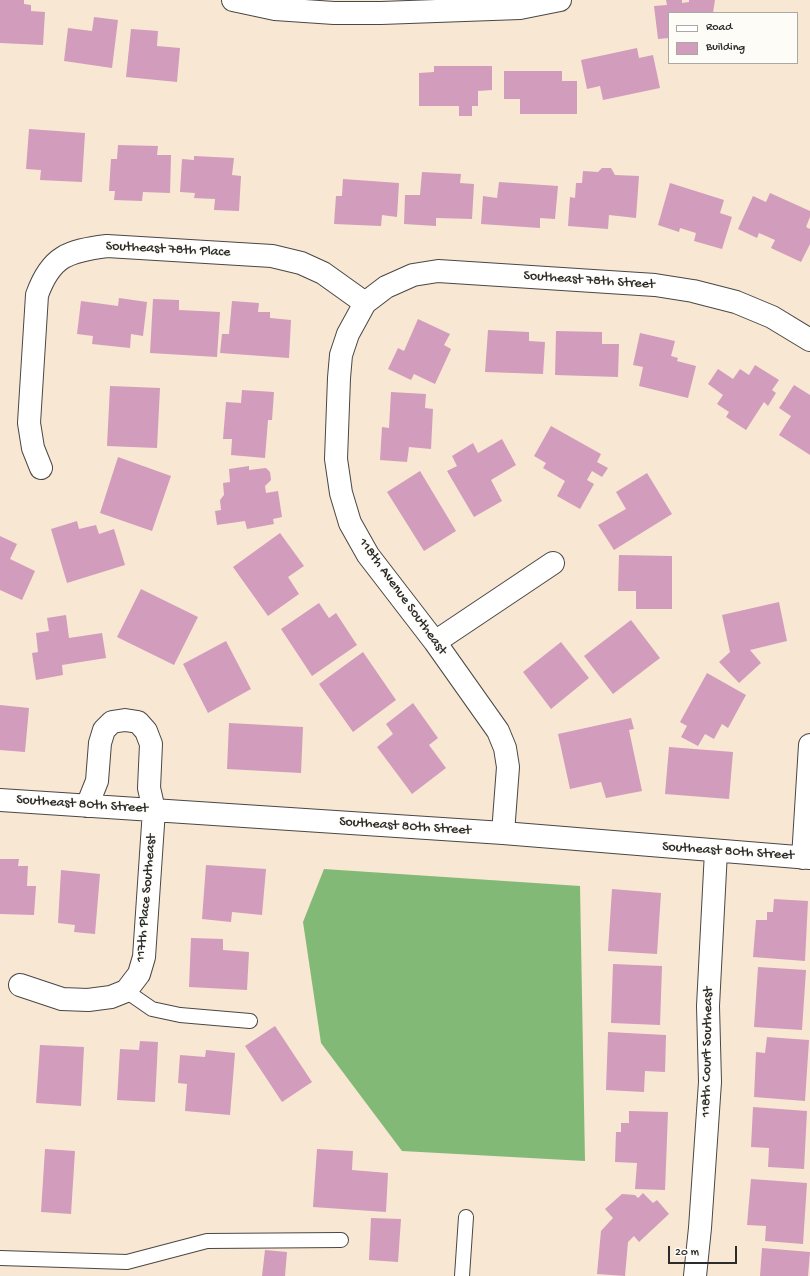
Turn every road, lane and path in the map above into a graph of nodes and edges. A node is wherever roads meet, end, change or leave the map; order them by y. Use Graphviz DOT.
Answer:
graph roads {
  1 [pos="233,0"];
  2 [pos="560,0"];
  3 [pos="382,6"];
  4 [pos="365,303"];
  5 [pos="810,340"];
  6 [pos="41,468"];
  7 [pos="553,563"];
  8 [pos="435,642"];
  9 [pos="810,746"];
  10 [pos="0,800"];
  11 [pos="87,806"];
  12 [pos="154,810"];
  13 [pos="503,833"];
  14 [pos="716,852"];
  15 [pos="807,858"];
  16 [pos="20,985"];
  17 [pos="126,991"];
  18 [pos="250,1021"];
  19 [pos="466,1217"];
  20 [pos="341,1240"];
  21 [pos="0,1258"];
  22 [pos="462,1276"];
  23 [pos="694,1276"];
  1 -- 3 [label="street"];
  2 -- 3 [label="street"];
  4 -- 5 [label="street, Southeast 78th Street"];
  4 -- 6 [label="street, Southeast 78th Place"];
  4 -- 8 [label="street, 118th Avenue Southeast"];
  7 -- 8 [label="street"];
  8 -- 13 [label="street, 118th Avenue Southeast"];
  9 -- 15 [label="street"];
  10 -- 11 [label="street, Southeast 80th Street"];
  11 -- 12 [label="street, Southeast 80th Street"];
  11 -- 12 [label="street, 117th Place Southeast"];
  12 -- 13 [label="street, Southeast 80th Street"];
  12 -- 17 [label="street, 117th Place Southeast"];
  13 -- 14 [label="street, Southeast 80th Street"];
  14 -- 15 [label="street, Southeast 80th Street"];
  14 -- 23 [label="street, 118th Court Southeast"];
  16 -- 17 [label="street"];
  17 -- 18 [label="lane"];
  19 -- 22 [label="lane"];
  20 -- 21 [label="lane"];
}
